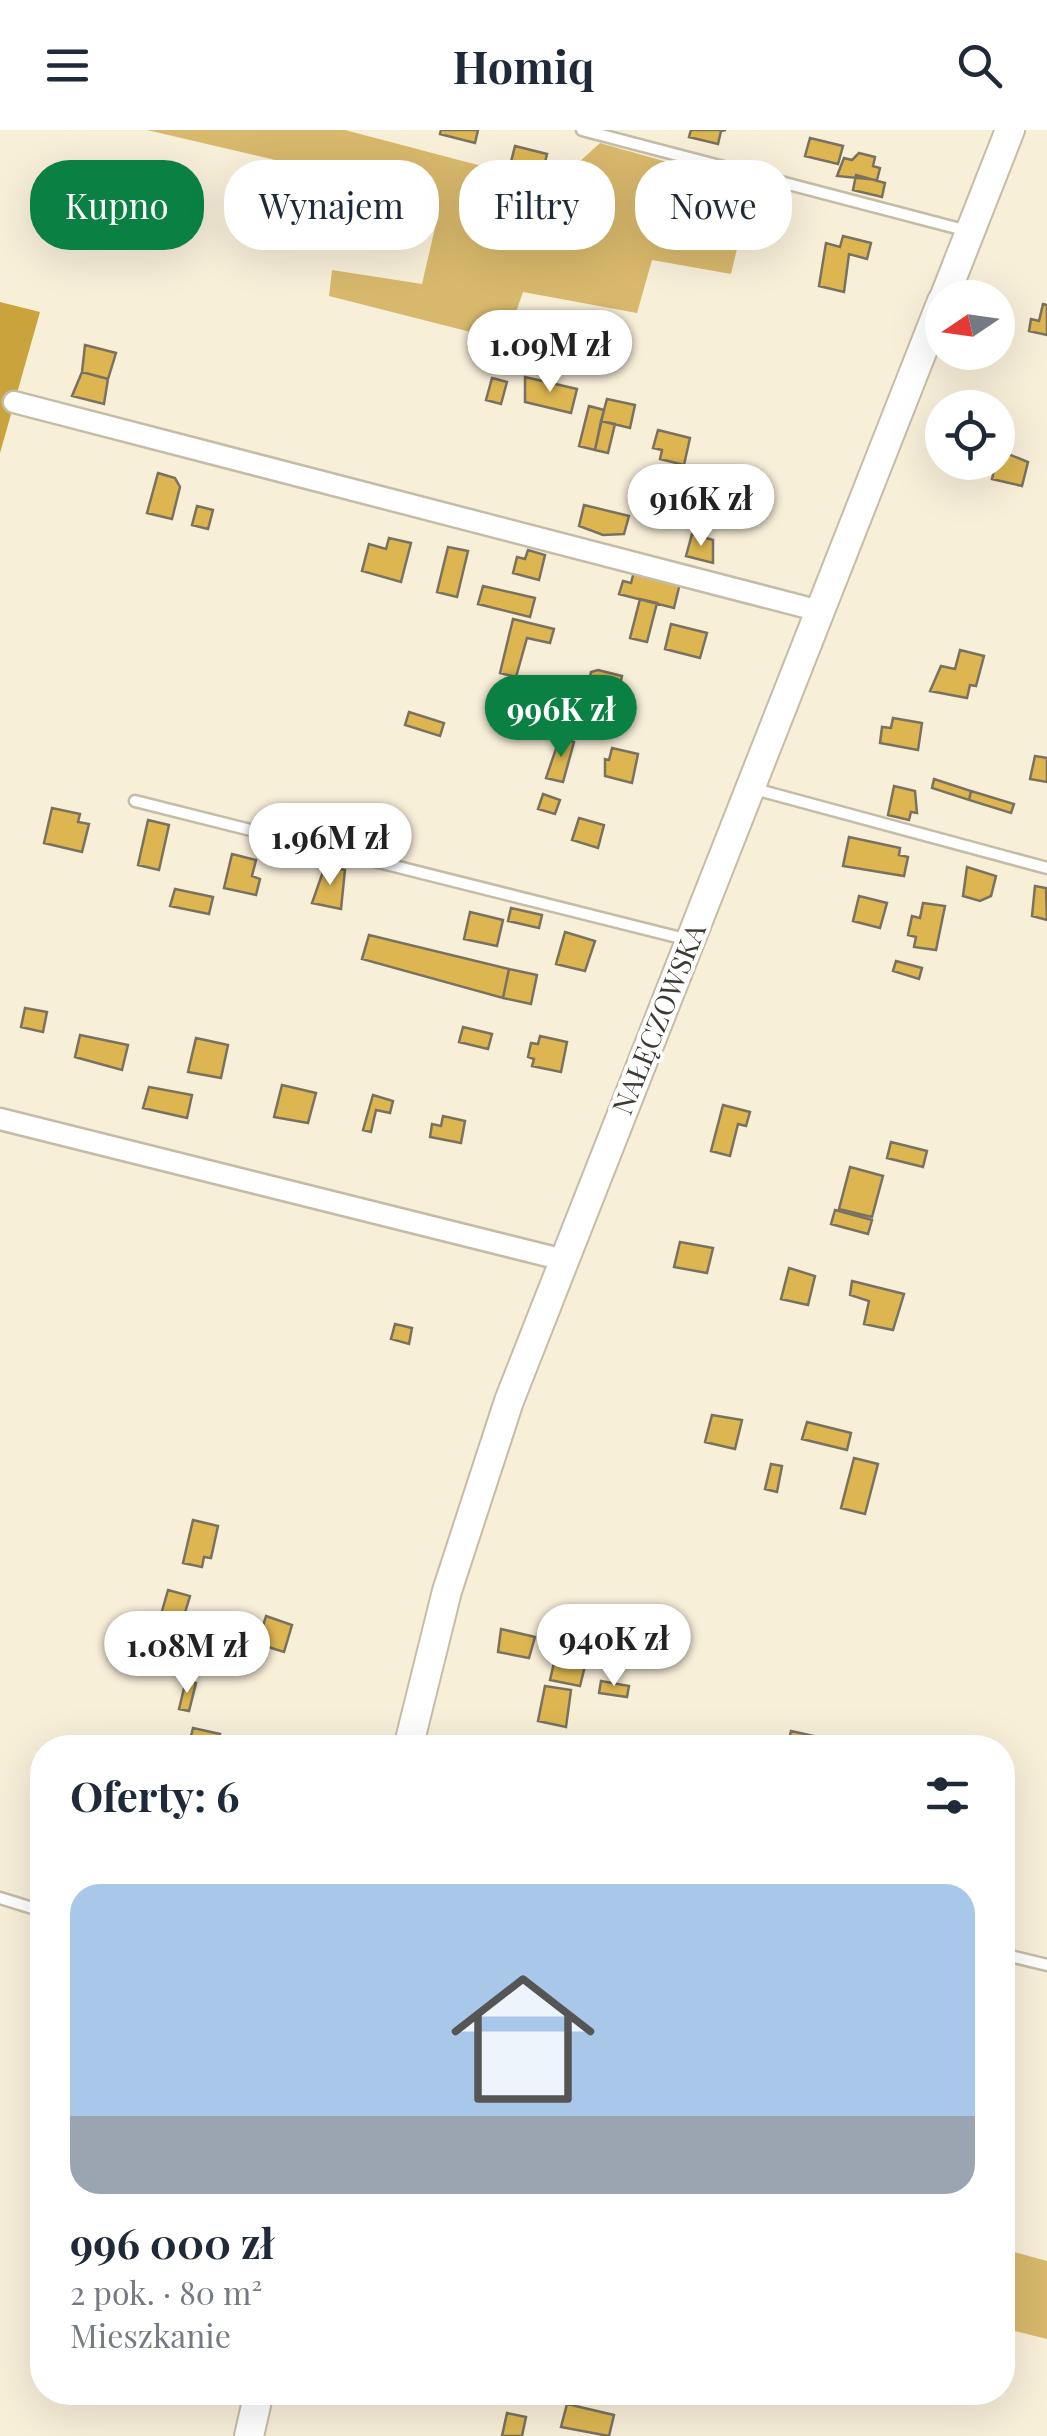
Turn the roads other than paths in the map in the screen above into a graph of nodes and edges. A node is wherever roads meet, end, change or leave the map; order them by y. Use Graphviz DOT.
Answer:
graph roads {
  1 [pos="582,130"];
  2 [pos="1010,130"];
  3 [pos="970,232"];
  4 [pos="951,280"];
  5 [pos="925,345"];
  6 [pos="7,400"];
  7 [pos="820,610"];
  8 [pos="750,788"];
  9 [pos="136,800"];
  10 [pos="1047,868"];
  11 [pos="690,941"];
  12 [pos="0,1118"];
  13 [pos="564,1260"];
  14 [pos="411,1735"];
  15 [pos="0,1898"];
  16 [pos="30,1907"];
  17 [pos="1015,1957"];
  18 [pos="1047,1965"];
  19 [pos="256,2405"];
  20 [pos="249,2436"];
  1 -- 3 [label="lane"];
  2 -- 3 [label="main road, NAŁĘCZOWSKA"];
  3 -- 4 [label="main road, NAŁĘCZOWSKA"];
  5 -- 7 [label="main road, NAŁĘCZOWSKA"];
  6 -- 7 [label="street"];
  7 -- 8 [label="main road, NAŁĘCZOWSKA"];
  8 -- 10 [label="lane"];
  8 -- 11 [label="main road, NAŁĘCZOWSKA"];
  9 -- 11 [label="lane"];
  11 -- 13 [label="main road, NAŁĘCZOWSKA"];
  12 -- 13 [label="street"];
  13 -- 14 [label="main road, NAŁĘCZOWSKA"];
  15 -- 16 [label="lane"];
  17 -- 18 [label="lane"];
  19 -- 20 [label="main road"];
}
